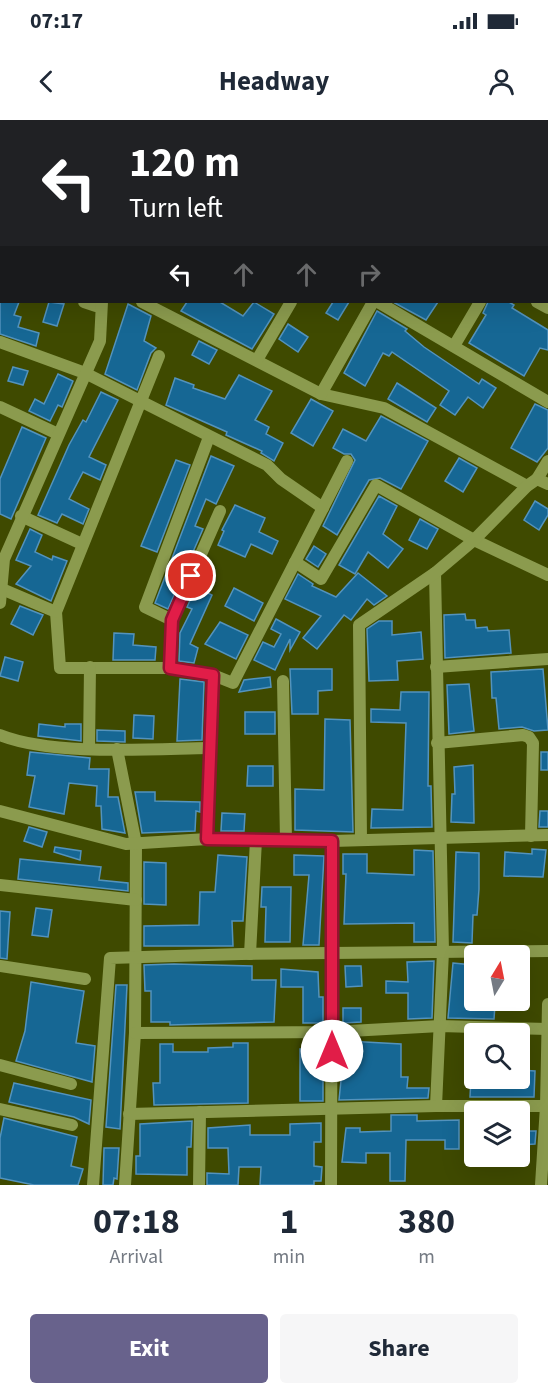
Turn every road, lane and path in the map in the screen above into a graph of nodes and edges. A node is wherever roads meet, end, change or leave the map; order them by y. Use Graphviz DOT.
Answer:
graph roads {
  1 [pos="101,303"];
  2 [pos="144,303"];
  3 [pos="290,303"];
  4 [pos="373,303"];
  5 [pos="380,303"];
  6 [pos="479,303"];
  7 [pos="0,342"];
  8 [pos="454,346"];
  9 [pos="159,356"];
  10 [pos="257,360"];
  11 [pos="85,374"];
  12 [pos="321,394"];
  13 [pos="548,402"];
  14 [pos="142,404"];
  15 [pos="0,407"];
  16 [pos="58,434"];
  17 [pos="209,437"];
  18 [pos="347,460"];
  19 [pos="548,461"];
  20 [pos="537,483"];
  21 [pos="322,508"];
  22 [pos="220,511"];
  23 [pos="21,516"];
  24 [pos="474,540"];
  25 [pos="82,544"];
  26 [pos="295,562"];
  27 [pos="435,573"];
  28 [pos="548,575"];
  29 [pos="2,589"];
  30 [pos="0,603"];
  31 [pos="56,612"];
  32 [pos="172,620"];
  33 [pos="548,659"];
  34 [pos="90,668"];
  35 [pos="170,668"];
  36 [pos="436,668"];
  37 [pos="213,675"];
  38 [pos="283,681"];
  39 [pos="0,735"];
  40 [pos="437,744"];
  41 [pos="89,748"];
  42 [pos="209,748"];
  43 [pos="117,749"];
  44 [pos="0,812"];
  45 [pos="531,836"];
  46 [pos="548,836"];
  47 [pos="442,838"];
  48 [pos="207,839"];
  49 [pos="256,840"];
  50 [pos="286,840"];
  51 [pos="361,840"];
  52 [pos="332,841"];
  53 [pos="136,844"];
  54 [pos="0,885"];
  55 [pos="136,900"];
  56 [pos="443,951"];
  57 [pos="548,951"];
  58 [pos="250,954"];
  59 [pos="333,955"];
  60 [pos="136,958"];
  61 [pos="0,966"];
  62 [pos="85,980"];
  63 [pos="548,1004"];
  64 [pos="440,1026"];
  65 [pos="547,1029"];
  66 [pos="332,1032"];
  67 [pos="135,1033"];
  68 [pos="0,1065"];
  69 [pos="71,1084"];
  70 [pos="436,1106"];
  71 [pos="547,1106"];
  72 [pos="331,1108"];
  73 [pos="0,1109"];
  74 [pos="200,1112"];
  75 [pos="129,1114"];
  76 [pos="72,1125"];
  77 [pos="93,1185"];
  78 [pos="125,1185"];
  79 [pos="199,1185"];
  80 [pos="331,1185"];
  81 [pos="541,1185"];
  1 -- 11 [label="street"];
  2 -- 10 [label="street"];
  3 -- 10 [label="street"];
  4 -- 12 [label="street"];
  5 -- 8 [label="street"];
  6 -- 8 [label="street"];
  7 -- 11 [label="street"];
  8 -- 13 [label="street"];
  9 -- 14 [label="street"];
  10 -- 12 [label="street"];
  11 -- 14 [label="street"];
  11 -- 16 [label="street"];
  12 -- 20 [label="street"];
  14 -- 17 [label="street"];
  14 -- 25 [label="street"];
  15 -- 16 [label="street"];
  16 -- 23 [label="street"];
  17 -- 21 [label="street"];
  17 -- 32 [label="street"];
  18 -- 21 [label="street"];
  19 -- 20 [label="street"];
  20 -- 24 [label="street"];
  21 -- 26 [label="street"];
  22 -- 32 [label="street"];
  23 -- 25 [label="street"];
  23 -- 29 [label="street"];
  24 -- 26 [label="street"];
  24 -- 27 [label="street"];
  24 -- 28 [label="street"];
  25 -- 31 [label="street"];
  26 -- 37 [label="street"];
  27 -- 36 [label="street"];
  27 -- 51 [label="street"];
  29 -- 30 [label="street"];
  29 -- 31 [label="street"];
  31 -- 34 [label="street"];
  32 -- 35 [label="street"];
  33 -- 36 [label="street"];
  34 -- 35 [label="street"];
  34 -- 41 [label="street"];
  35 -- 37 [label="street"];
  36 -- 40 [label="street"];
  37 -- 42 [label="street"];
  38 -- 50 [label="street"];
  39 -- 41 [label="street"];
  40 -- 45 [label="street"];
  40 -- 47 [label="street"];
  41 -- 43 [label="street"];
  42 -- 43 [label="street"];
  42 -- 48 [label="street"];
  43 -- 53 [label="street"];
  44 -- 53 [label="street"];
  45 -- 46 [label="street"];
  45 -- 47 [label="street"];
  47 -- 51 [label="street"];
  47 -- 56 [label="street"];
  48 -- 49 [label="street"];
  48 -- 53 [label="street"];
  49 -- 50 [label="street"];
  49 -- 58 [label="street"];
  50 -- 52 [label="street"];
  51 -- 52 [label="street"];
  52 -- 59 [label="street"];
  53 -- 55 [label="street"];
  54 -- 55 [label="street"];
  55 -- 60 [label="street"];
  56 -- 57 [label="street"];
  56 -- 59 [label="street"];
  56 -- 64 [label="street"];
  58 -- 59 [label="street"];
  58 -- 60 [label="street"];
  59 -- 66 [label="street"];
  60 -- 67 [label="street"];
  60 -- 77 [label="street"];
  61 -- 62 [label="street"];
  63 -- 65 [label="street"];
  64 -- 65 [label="street"];
  64 -- 66 [label="street"];
  64 -- 70 [label="street"];
  65 -- 71 [label="street"];
  66 -- 67 [label="street"];
  66 -- 72 [label="street"];
  67 -- 75 [label="street"];
  68 -- 69 [label="street"];
  70 -- 71 [label="street"];
  70 -- 72 [label="street"];
  71 -- 81 [label="street"];
  72 -- 74 [label="street"];
  72 -- 80 [label="street"];
  73 -- 76 [label="street"];
  74 -- 75 [label="street"];
  74 -- 79 [label="street"];
  75 -- 78 [label="street"];
}
